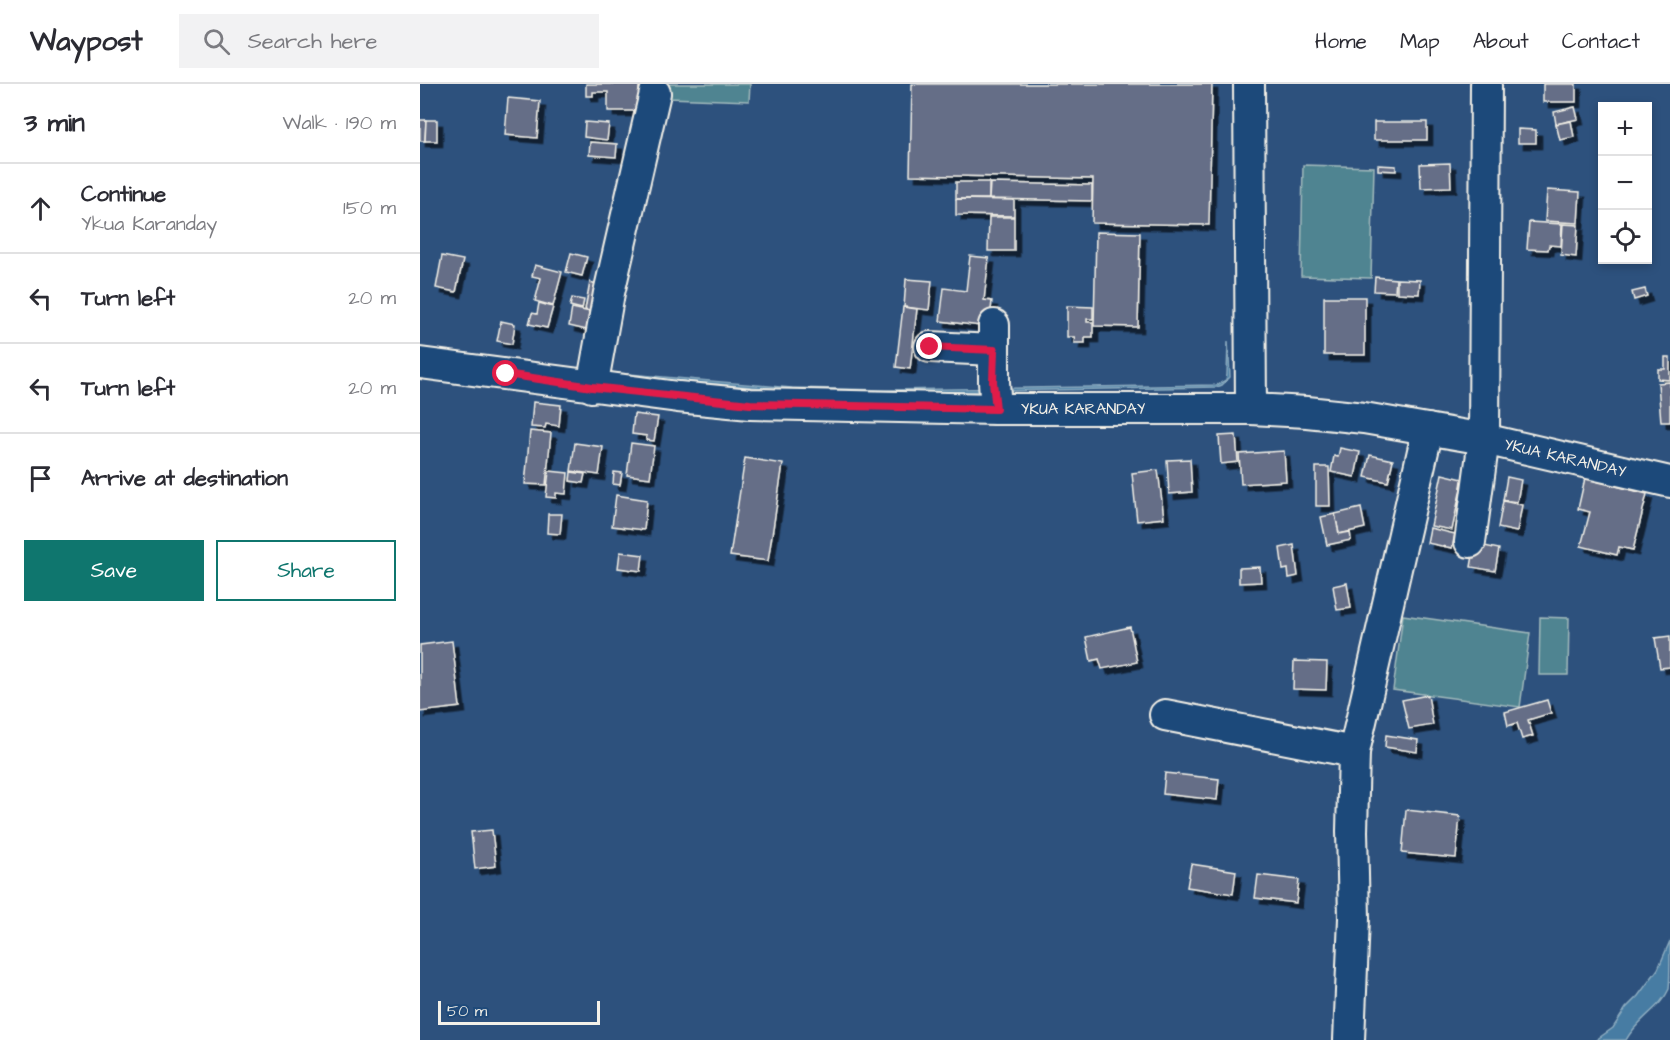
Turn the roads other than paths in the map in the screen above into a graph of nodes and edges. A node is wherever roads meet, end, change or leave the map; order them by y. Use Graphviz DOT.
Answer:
graph roads {
  1 [pos="1249,84"];
  2 [pos="1486,84"];
  3 [pos="656,93"];
  4 [pos="930,347"];
  5 [pos="420,363"];
  6 [pos="592,387"];
  7 [pos="996,409"];
  8 [pos="1251,409"];
  9 [pos="1428,429"];
  10 [pos="1484,439"];
  11 [pos="1670,482"];
  12 [pos="1470,542"];
  13 [pos="1166,715"];
  14 [pos="1354,752"];
  15 [pos="1349,1040"];
  1 -- 8 [label="street"];
  2 -- 10 [label="street"];
  3 -- 6 [label="street"];
  4 -- 7 [label="street"];
  5 -- 6 [label="street, YKUA KARANDAY"];
  6 -- 7 [label="street, YKUA KARANDAY"];
  7 -- 8 [label="street, YKUA KARANDAY"];
  8 -- 9 [label="street, YKUA KARANDAY"];
  9 -- 10 [label="street, YKUA KARANDAY"];
  9 -- 14 [label="street"];
  10 -- 11 [label="street, YKUA KARANDAY"];
  10 -- 12 [label="street"];
  13 -- 14 [label="street"];
  14 -- 15 [label="street"];
}
